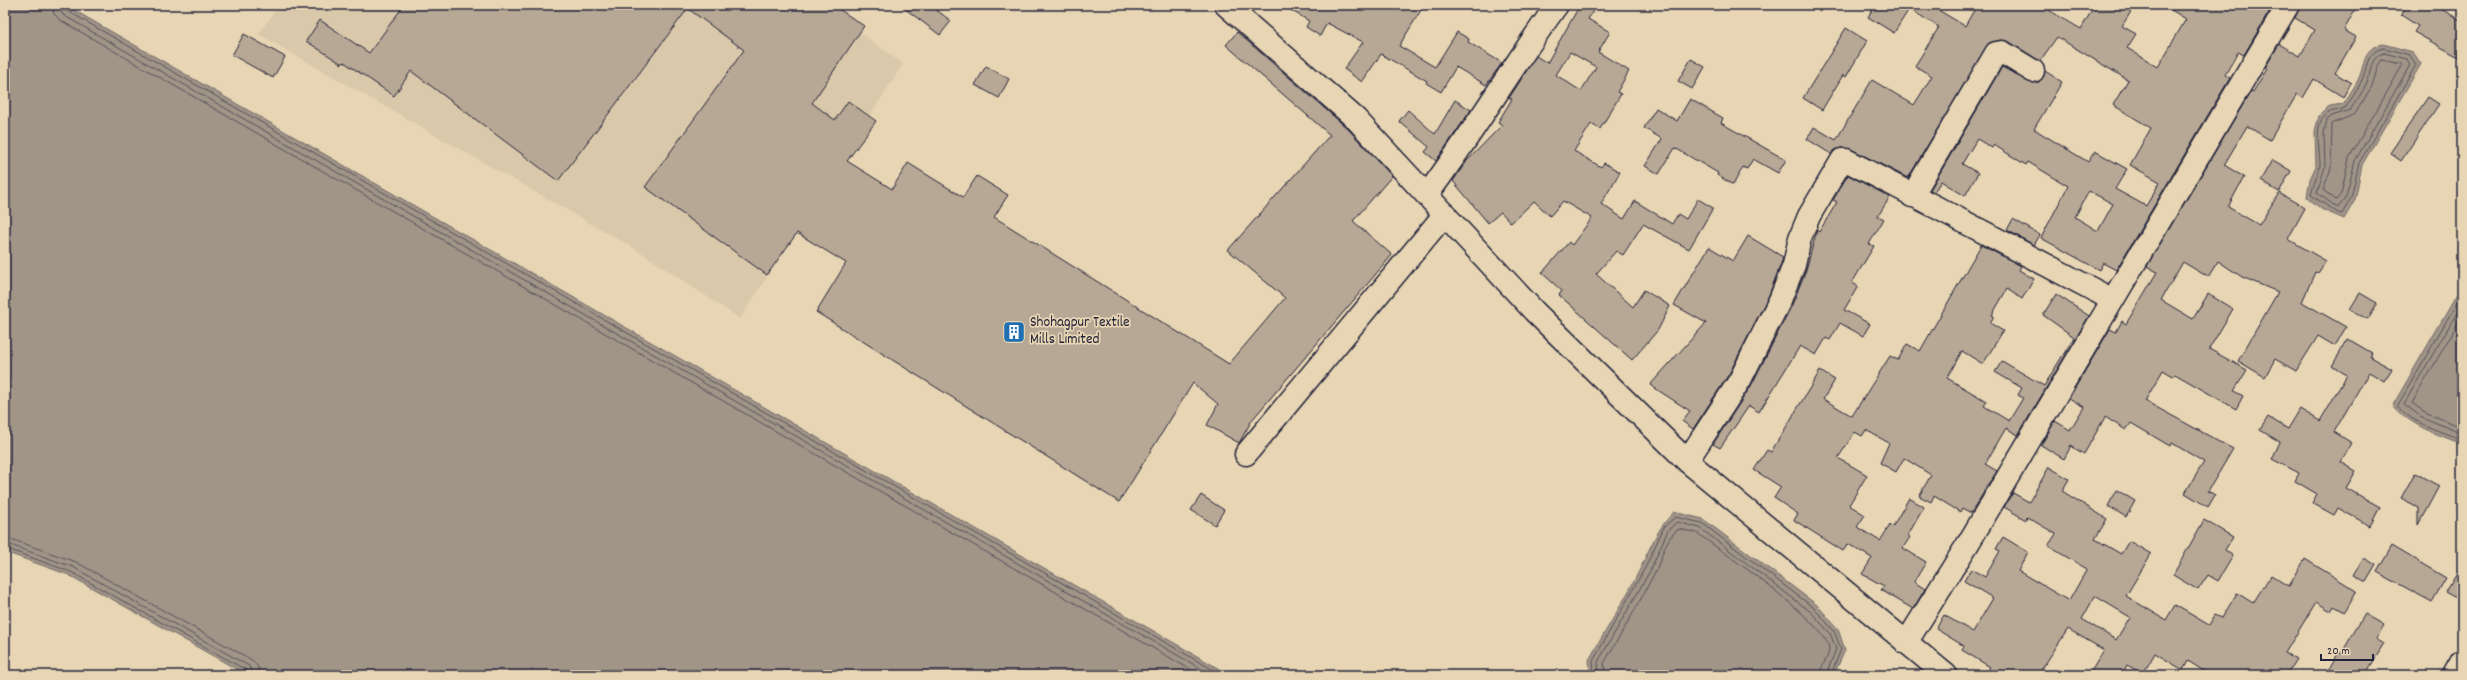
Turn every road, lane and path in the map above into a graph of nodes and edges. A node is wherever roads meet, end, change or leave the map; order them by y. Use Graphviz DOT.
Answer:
graph roads {
  1 [pos="1226,5"];
  2 [pos="1557,5"];
  3 [pos="2288,5"];
  4 [pos="2033,71"];
  5 [pos="1428,195"];
  6 [pos="1912,196"];
  7 [pos="1445,214"];
  8 [pos="2113,300"];
  9 [pos="1246,454"];
  10 [pos="1687,461"];
  11 [pos="1906,643"];
  12 [pos="2462,661"];
  13 [pos="1946,675"];
  14 [pos="2454,675"];
  1 -- 5 [label="street"];
  2 -- 5 [label="street"];
  3 -- 8 [label="street"];
  4 -- 6 [label="street"];
  5 -- 7 [label="street"];
  6 -- 8 [label="street"];
  6 -- 10 [label="street"];
  7 -- 9 [label="street"];
  7 -- 10 [label="street"];
  8 -- 11 [label="street"];
  10 -- 11 [label="street"];
  11 -- 13 [label="street"];
  12 -- 14 [label="street"];
}
